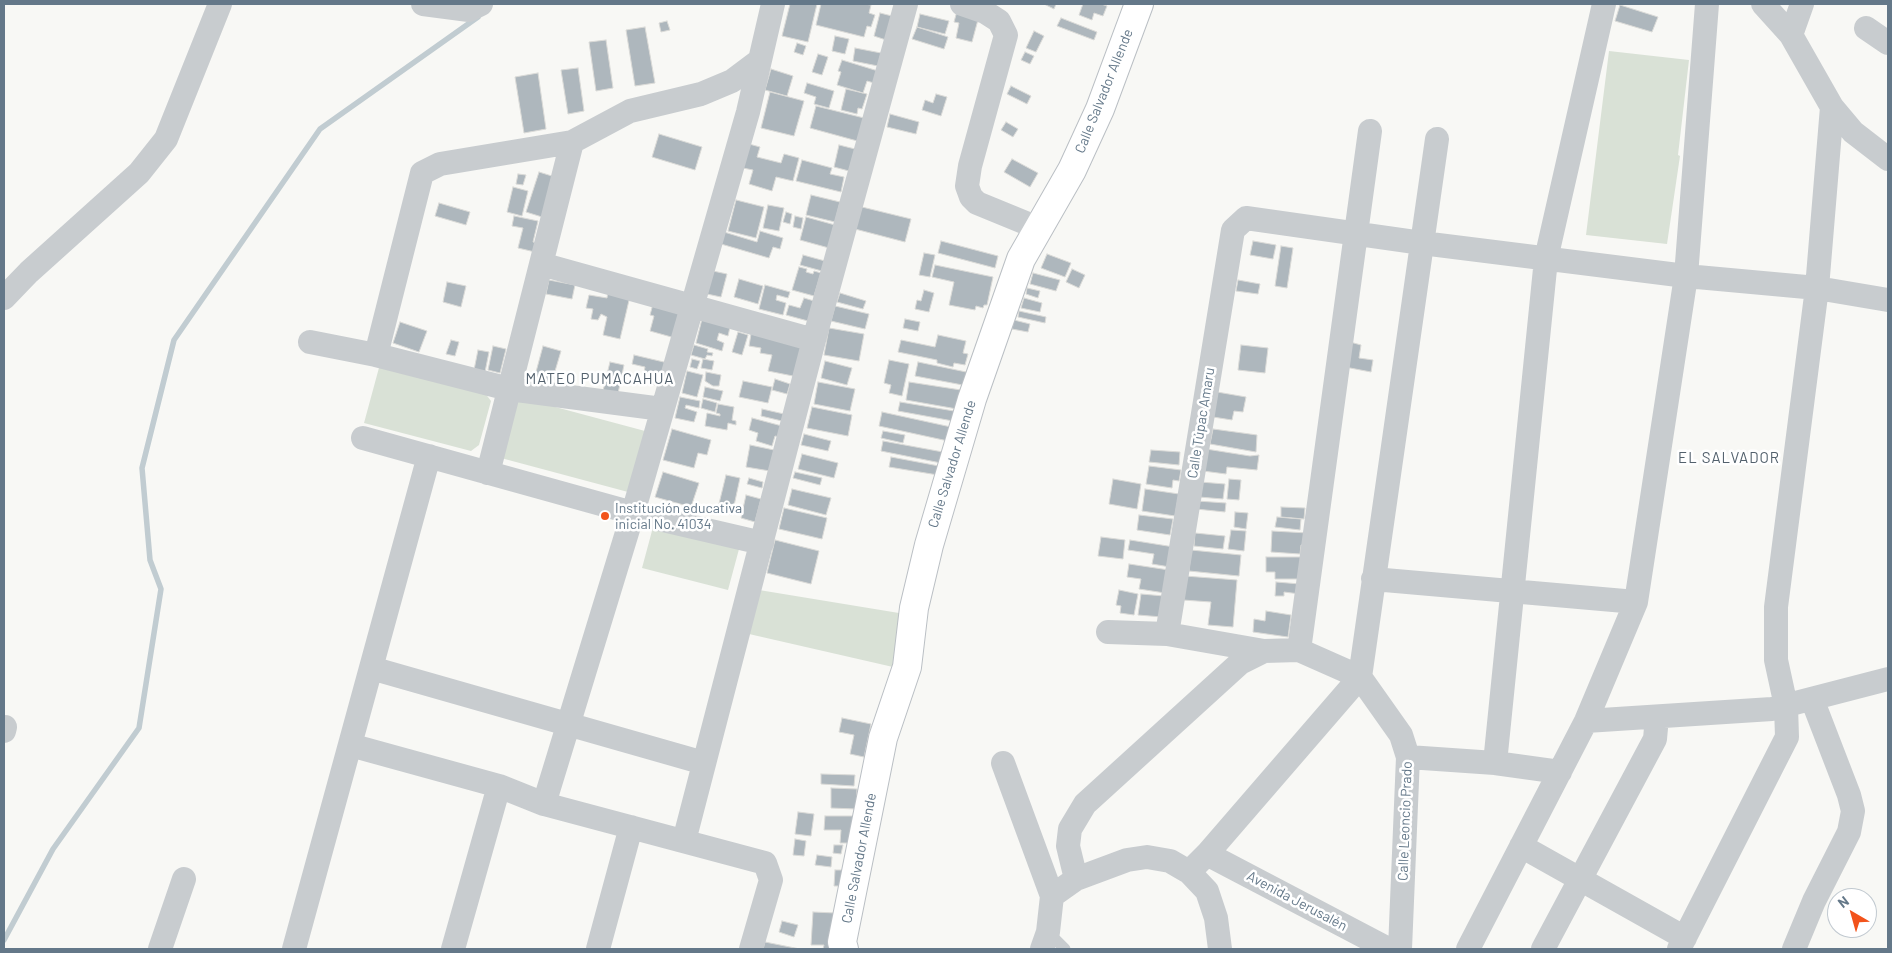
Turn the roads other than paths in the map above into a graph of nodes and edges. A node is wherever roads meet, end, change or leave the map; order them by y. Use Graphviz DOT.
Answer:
graph roads {
  1 [pos="220,4"];
  2 [pos="423,4"];
  3 [pos="481,4"];
  4 [pos="773,4"];
  5 [pos="906,4"];
  6 [pos="962,4"];
  7 [pos="1139,4"];
  8 [pos="1604,4"];
  9 [pos="1707,4"];
  10 [pos="1763,4"];
  11 [pos="1802,4"];
  12 [pos="1866,28"];
  13 [pos="1790,35"];
  14 [pos="1888,43"];
  15 [pos="760,60"];
  16 [pos="1832,107"];
  17 [pos="1370,131"];
  18 [pos="1437,139"];
  19 [pos="572,142"];
  20 [pos="1888,159"];
  21 [pos="1038,228"];
  22 [pos="1356,234"];
  23 [pos="1422,244"];
  24 [pos="1546,259"];
  25 [pos="541,264"];
  26 [pos="1686,276"];
  27 [pos="1816,288"];
  28 [pos="4,298"];
  29 [pos="1888,300"];
  30 [pos="692,307"];
  31 [pos="814,340"];
  32 [pos="310,342"];
  33 [pos="376,355"];
  34 [pos="509,389"];
  35 [pos="662,409"];
  36 [pos="364,438"];
  37 [pos="429,456"];
  38 [pos="488,473"];
  39 [pos="633,513"];
  40 [pos="762,543"];
  41 [pos="1373,579"];
  42 [pos="1512,591"];
  43 [pos="1636,602"];
  44 [pos="1108,632"];
  45 [pos="1167,634"];
  46 [pos="1299,650"];
  47 [pos="1264,652"];
  48 [pos="371,668"];
  49 [pos="1360,677"];
  50 [pos="1888,679"];
  51 [pos="1812,699"];
  52 [pos="1786,706"];
  53 [pos="1657,716"];
  54 [pos="1586,721"];
  55 [pos="568,725"];
  56 [pos="350,745"];
  57 [pos="1408,757"];
  58 [pos="704,763"];
  59 [pos="1003,763"];
  60 [pos="1494,763"];
  61 [pos="1560,772"];
  62 [pos="499,786"];
  63 [pos="544,804"];
  64 [pos="631,827"];
  65 [pos="684,841"];
  66 [pos="1521,846"];
  67 [pos="1207,854"];
  68 [pos="1189,872"];
  69 [pos="184,879"];
  70 [pos="1076,879"];
  71 [pos="1580,880"];
  72 [pos="1052,896"];
  73 [pos="1045,941"];
  74 [pos="1682,944"];
  75 [pos="160,949"];
  76 [pos="294,949"];
  77 [pos="452,949"];
  78 [pos="598,949"];
  79 [pos="751,949"];
  80 [pos="844,949"];
  81 [pos="1065,949"];
  82 [pos="1220,949"];
  83 [pos="1388,949"];
  84 [pos="1400,949"];
  85 [pos="1468,949"];
  86 [pos="1543,949"];
  87 [pos="1794,949"];
  1 -- 28 [label="street"];
  2 -- 3 [label="street"];
  4 -- 15 [label="street"];
  5 -- 31 [label="street"];
  6 -- 21 [label="street"];
  7 -- 21 [label="street, Calle Salvador Allende"];
  8 -- 24 [label="street"];
  9 -- 26 [label="street"];
  10 -- 13 [label="street"];
  11 -- 13 [label="street"];
  12 -- 14 [label="street"];
  13 -- 16 [label="street"];
  15 -- 19 [label="street"];
  15 -- 30 [label="street"];
  16 -- 20 [label="street"];
  16 -- 27 [label="street"];
  17 -- 22 [label="street"];
  18 -- 23 [label="street"];
  19 -- 25 [label="street"];
  19 -- 33 [label="street"];
  21 -- 80 [label="street, Calle Salvador Allende"];
  22 -- 23 [label="street"];
  22 -- 45 [label="street, Calle Túpac Amaru"];
  22 -- 46 [label="street"];
  23 -- 24 [label="street"];
  23 -- 41 [label="street"];
  24 -- 26 [label="street"];
  24 -- 42 [label="street"];
  25 -- 30 [label="street"];
  25 -- 34 [label="street"];
  26 -- 27 [label="street"];
  26 -- 43 [label="street"];
  27 -- 29 [label="street"];
  27 -- 52 [label="street"];
  30 -- 31 [label="street"];
  30 -- 35 [label="street"];
  31 -- 40 [label="street"];
  32 -- 33 [label="street"];
  33 -- 34 [label="street"];
  34 -- 35 [label="street"];
  34 -- 38 [label="street"];
  35 -- 39 [label="street"];
  36 -- 37 [label="street"];
  37 -- 38 [label="street"];
  37 -- 48 [label="street"];
  38 -- 39 [label="street"];
  39 -- 40 [label="street"];
  39 -- 55 [label="street"];
  40 -- 58 [label="street"];
  41 -- 42 [label="street"];
  41 -- 49 [label="street"];
  42 -- 43 [label="street"];
  42 -- 60 [label="street"];
  43 -- 54 [label="street"];
  44 -- 45 [label="street"];
  45 -- 47 [label="street"];
  46 -- 47 [label="street"];
  46 -- 49 [label="street"];
  47 -- 70 [label="street"];
  48 -- 55 [label="street"];
  48 -- 56 [label="street"];
  49 -- 57 [label="street, Calle Leoncio Prado"];
  49 -- 67 [label="street"];
  50 -- 51 [label="street"];
  51 -- 52 [label="street"];
  51 -- 87 [label="street"];
  52 -- 53 [label="street"];
  52 -- 74 [label="street"];
  53 -- 54 [label="street"];
  53 -- 71 [label="street"];
  54 -- 61 [label="street"];
  55 -- 58 [label="street"];
  55 -- 63 [label="street"];
  56 -- 62 [label="street"];
  56 -- 76 [label="street"];
  57 -- 60 [label="street"];
  57 -- 84 [label="street, Calle Leoncio Prado"];
  58 -- 65 [label="street"];
  59 -- 72 [label="street"];
  60 -- 61 [label="street"];
  61 -- 66 [label="street"];
  62 -- 63 [label="street"];
  62 -- 77 [label="street"];
  63 -- 64 [label="street"];
  64 -- 65 [label="street"];
  64 -- 78 [label="street"];
  65 -- 79 [label="street"];
  66 -- 71 [label="street"];
  66 -- 85 [label="street"];
  67 -- 68 [label="street"];
  67 -- 83 [label="street, Avenida Jerusalén"];
  68 -- 70 [label="street"];
  68 -- 82 [label="street"];
  69 -- 75 [label="street"];
  70 -- 72 [label="street"];
  71 -- 74 [label="street"];
  71 -- 86 [label="street"];
  72 -- 73 [label="street"];
  73 -- 81 [label="lane"];
}
